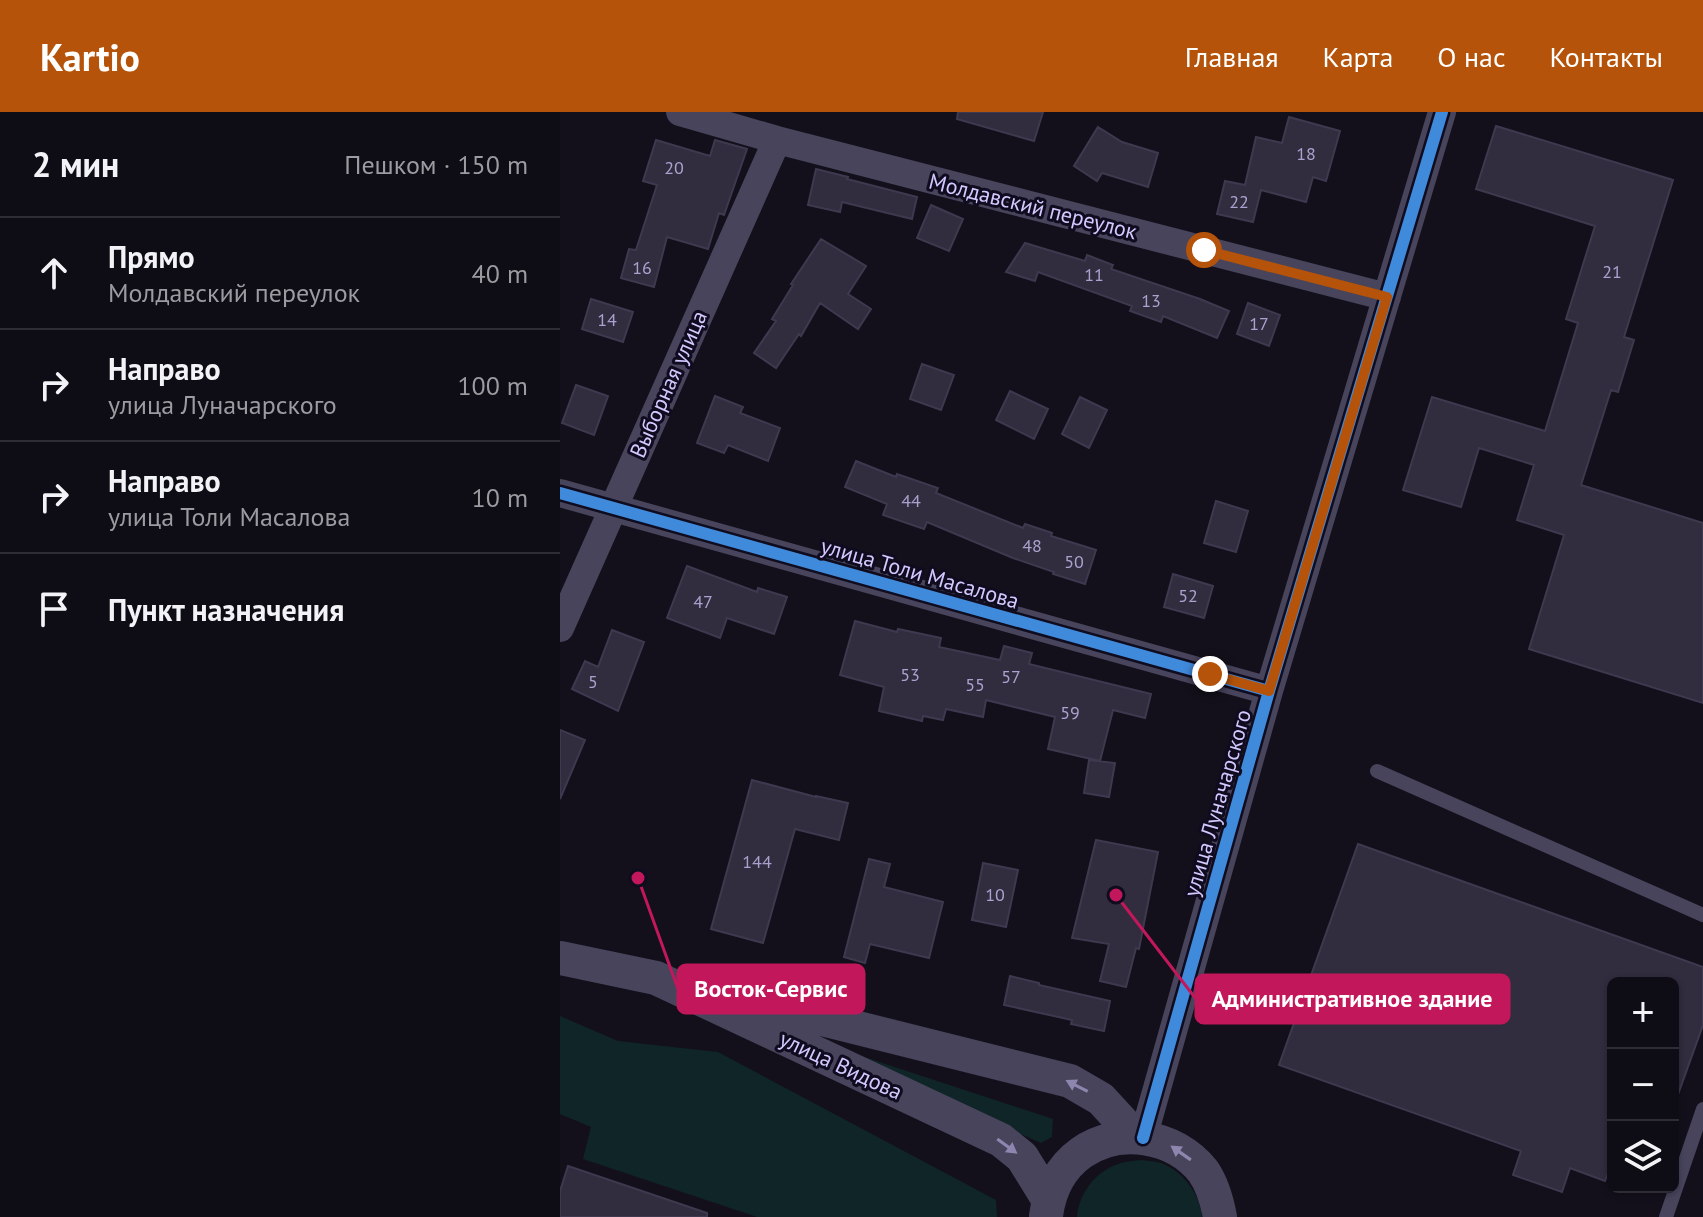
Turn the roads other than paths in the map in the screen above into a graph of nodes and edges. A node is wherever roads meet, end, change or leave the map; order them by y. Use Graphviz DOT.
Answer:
graph roads {
  1 [pos="680,112"];
  2 [pos="1442,112"];
  3 [pos="777,140"];
  4 [pos="1387,297"];
  5 [pos="560,493"];
  6 [pos="613,508"];
  7 [pos="560,628"];
  8 [pos="1269,691"];
  9 [pos="1377,771"];
  10 [pos="1703,915"];
  11 [pos="560,958"];
  12 [pos="656,978"];
  13 [pos="1703,1109"];
  14 [pos="1139,1137"];
  15 [pos="1047,1208"];
  16 [pos="1222,1210"];
  17 [pos="1666,1217"];
  1 -- 3 [label="street, Молдавский переулок"];
  2 -- 4 [label="street, улица Луначарского"];
  3 -- 4 [label="street, Молдавский переулок"];
  3 -- 6 [label="street, Выборная улица"];
  4 -- 8 [label="street, улица Луначарского"];
  5 -- 6 [label="street, улица Толи Масалова"];
  6 -- 7 [label="street, Выборная улица"];
  6 -- 8 [label="street, улица Толи Масалова"];
  8 -- 14 [label="street, улица Луначарского"];
  9 -- 10 [label="lane"];
  11 -- 12 [label="street, улица Видова"];
  14 -- 12 [label="street, one-way"];
  12 -- 15 [label="street, улица Видова, one-way"];
  13 -- 17 [label="lane"];
  14 -- 15 [label="street"];
  16 -- 14 [label="street, one-way"];
}
